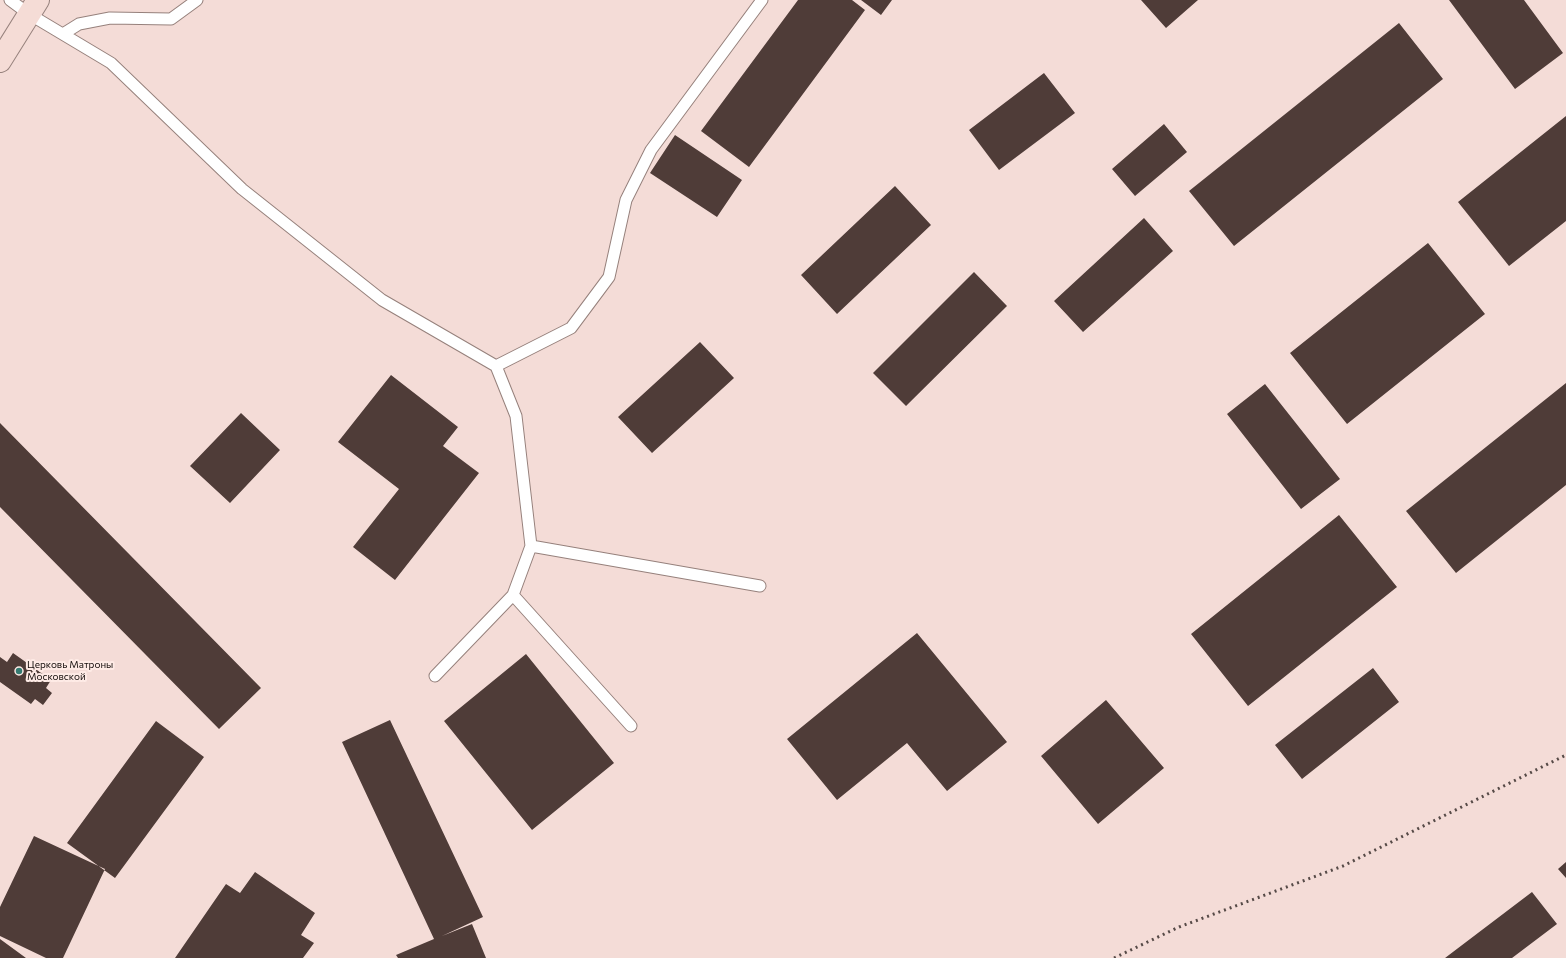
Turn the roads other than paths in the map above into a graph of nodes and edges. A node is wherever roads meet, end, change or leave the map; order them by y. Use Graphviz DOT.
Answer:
graph roads {
  1 [pos="10,0"];
  2 [pos="197,0"];
  3 [pos="762,0"];
  4 [pos="34,7"];
  5 [pos="63,34"];
  6 [pos="0,61"];
  7 [pos="496,366"];
  8 [pos="531,546"];
  9 [pos="760,586"];
  10 [pos="513,594"];
  11 [pos="435,676"];
  12 [pos="632,726"];
  1 -- 4 [label="lane"];
  2 -- 5 [label="lane"];
  3 -- 7 [label="lane"];
  4 -- 5 [label="lane"];
  4 -- 6 [label="street"];
  5 -- 7 [label="lane"];
  7 -- 8 [label="lane"];
  8 -- 9 [label="lane"];
  8 -- 10 [label="lane"];
  10 -- 11 [label="lane"];
  10 -- 12 [label="lane"];
}
